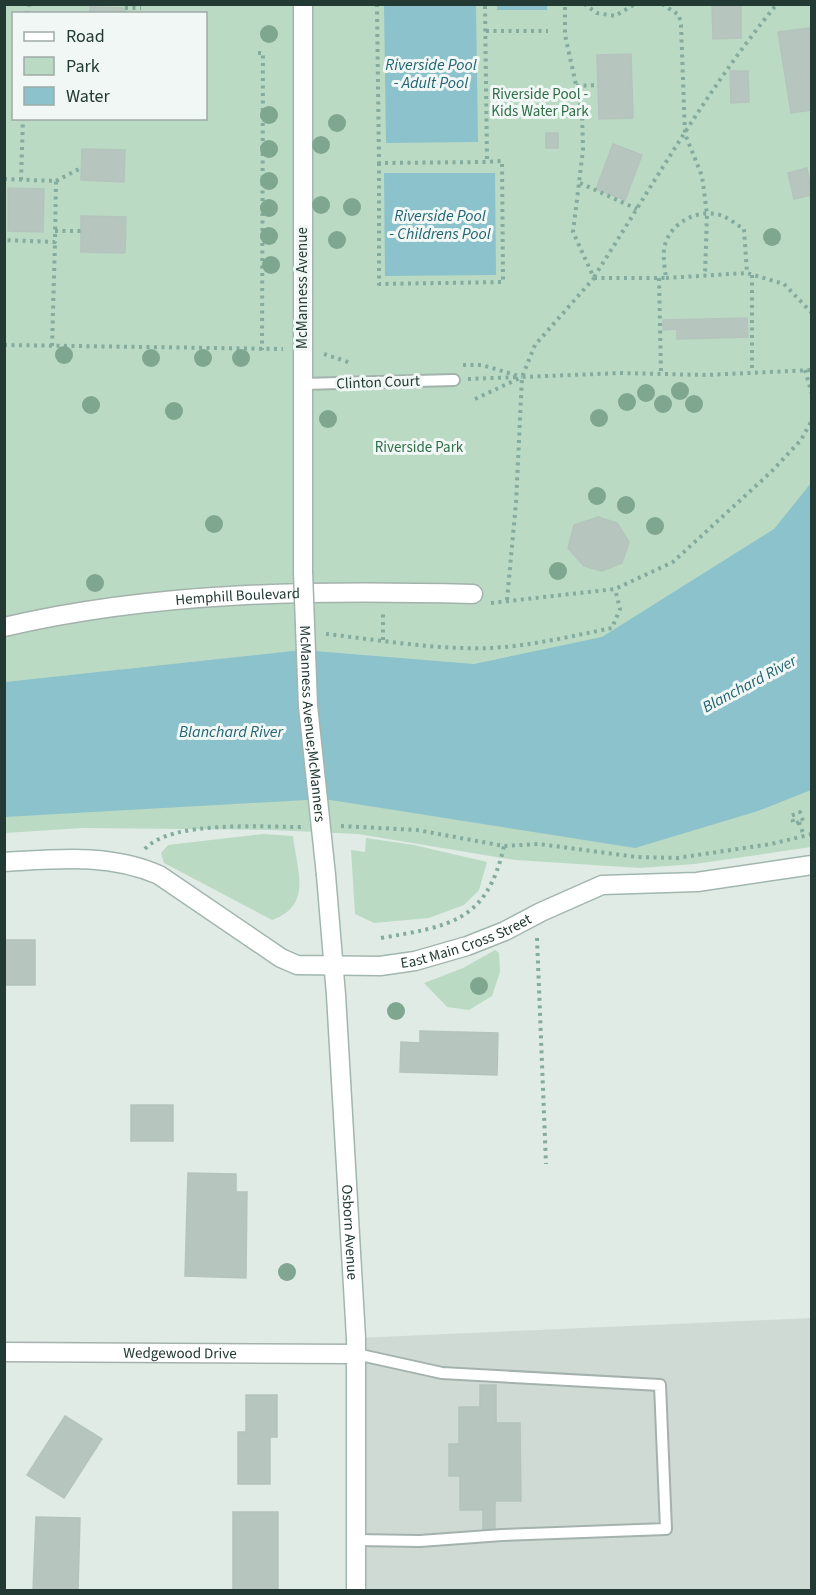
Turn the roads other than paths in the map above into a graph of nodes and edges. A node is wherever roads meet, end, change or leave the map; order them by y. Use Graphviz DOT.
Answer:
graph roads {
  1 [pos="303,4"];
  2 [pos="454,380"];
  3 [pos="302,384"];
  4 [pos="303,572"];
  5 [pos="473,594"];
  6 [pos="4,627"];
  7 [pos="4,862"];
  8 [pos="812,865"];
  9 [pos="326,875"];
  10 [pos="333,966"];
  11 [pos="4,1352"];
  12 [pos="356,1354"];
  13 [pos="356,1540"];
  14 [pos="356,1590"];
  1 -- 3 [label="main road, McManness Avenue"];
  2 -- 3 [label="lane, Clinton Court"];
  3 -- 4 [label="main road, McManness Avenue"];
  4 -- 9 [label="main road, McManness Avenue;McManners, bridge"];
  5 -- 6 [label="main road, Hemphill Boulevard"];
  7 -- 10 [label="main road, East Main Cross Street"];
  8 -- 10 [label="main road, East Main Cross Street"];
  9 -- 10 [label="main road, Osborn Avenue"];
  10 -- 12 [label="main road, Osborn Avenue"];
  11 -- 12 [label="main road, Wedgewood Drive"];
  12 -- 13 [label="main road, Osborn Avenue"];
  12 -- 13 [label="lane"];
  13 -- 14 [label="main road, Osborn Avenue"];
}
